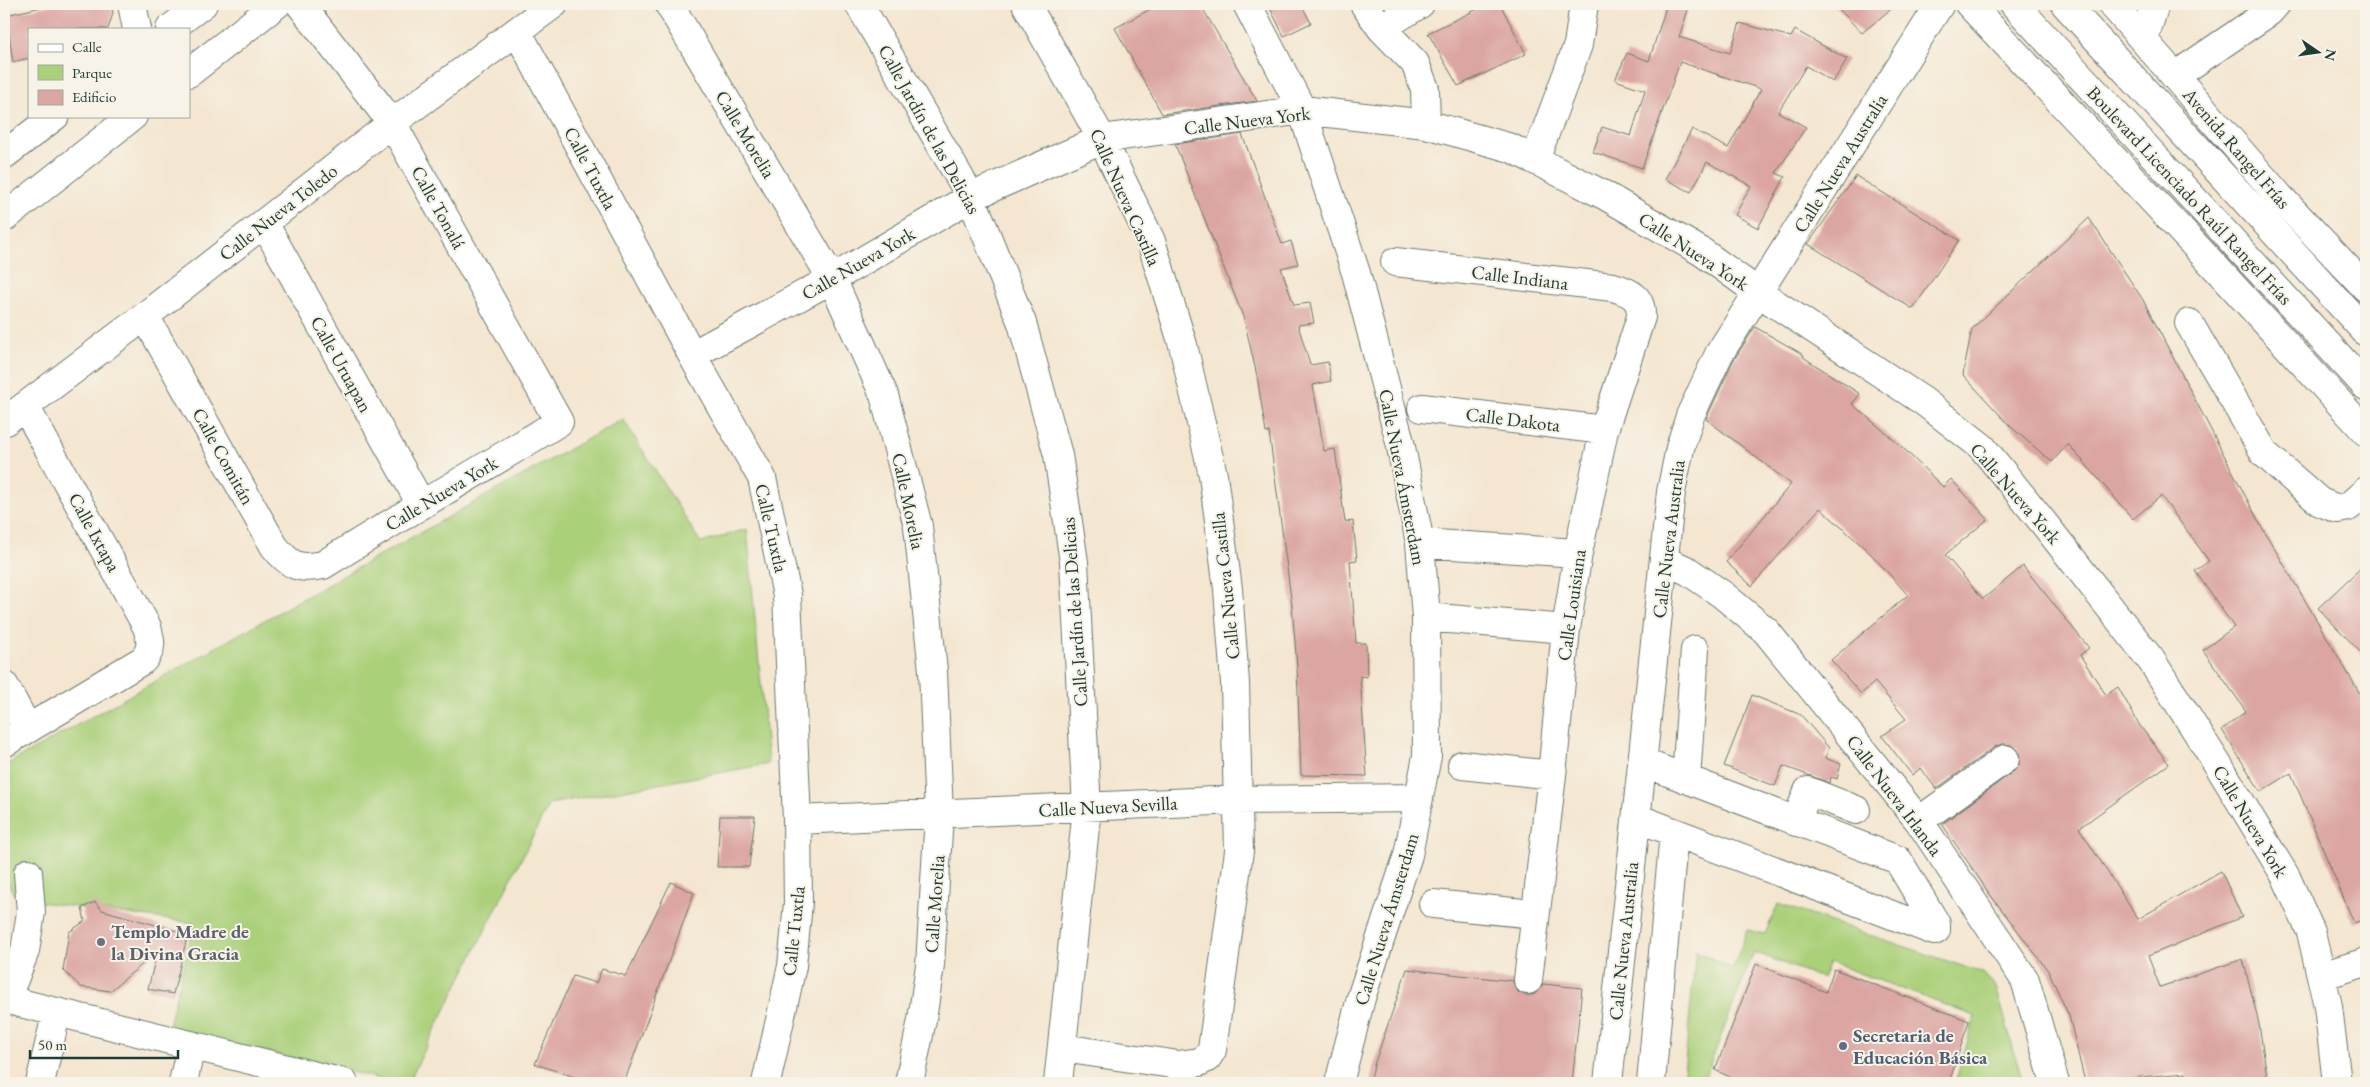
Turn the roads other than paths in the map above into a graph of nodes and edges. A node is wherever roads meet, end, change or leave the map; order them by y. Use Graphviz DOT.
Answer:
graph roads {
  1 [pos="132,4"];
  2 [pos="202,4"];
  3 [pos="277,4"];
  4 [pos="300,4"];
  5 [pos="554,4"];
  6 [pos="668,4"];
  7 [pos="859,4"];
  8 [pos="1026,4"];
  9 [pos="1247,4"];
  10 [pos="1364,4"];
  11 [pos="1420,4"];
  12 [pos="1584,4"];
  13 [pos="1969,4"];
  14 [pos="1989,4"];
  15 [pos="2014,4"];
  16 [pos="2065,4"];
  17 [pos="2112,4"];
  18 [pos="2155,4"];
  19 [pos="2276,4"];
  20 [pos="1937,5"];
  21 [pos="137,28"];
  22 [pos="171,28"];
  23 [pos="1381,28"];
  24 [pos="517,31"];
  25 [pos="2144,39"];
  26 [pos="190,72"];
  27 [pos="2175,76"];
  28 [pos="2067,109"];
  29 [pos="1302,110"];
  30 [pos="52,118"];
  31 [pos="130,118"];
  32 [pos="392,123"];
  33 [pos="1426,124"];
  34 [pos="1102,139"];
  35 [pos="4,155"];
  36 [pos="1535,160"];
  37 [pos="971,198"];
  38 [pos="4,218"];
  39 [pos="264,223"];
  40 [pos="1395,262"];
  41 [pos="832,279"];
  42 [pos="2366,288"];
  43 [pos="1759,293"];
  44 [pos="1640,304"];
  45 [pos="145,316"];
  46 [pos="2189,323"];
  47 [pos="2366,332"];
  48 [pos="692,355"];
  49 [pos="2366,386"];
  50 [pos="25,406"];
  51 [pos="1422,408"];
  52 [pos="4,422"];
  53 [pos="560,422"];
  54 [pos="1604,430"];
  55 [pos="2366,432"];
  56 [pos="2366,491"];
  57 [pos="421,504"];
  58 [pos="1420,542"];
  59 [pos="1578,553"];
  60 [pos="1664,560"];
  61 [pos="323,565"];
  62 [pos="1426,616"];
  63 [pos="1566,630"];
  64 [pos="1695,650"];
  65 [pos="4,685"];
  66 [pos="28,729"];
  67 [pos="4,743"];
  68 [pos="2005,759"];
  69 [pos="1642,762"];
  70 [pos="1462,765"];
  71 [pos="1552,775"];
  72 [pos="1686,779"];
  73 [pos="1419,798"];
  74 [pos="1237,800"];
  75 [pos="1087,808"];
  76 [pos="1856,810"];
  77 [pos="939,815"];
  78 [pos="1637,818"];
  79 [pos="798,820"];
  80 [pos="1919,821"];
  81 [pos="1796,822"];
  82 [pos="1674,833"];
  83 [pos="28,873"];
  84 [pos="1434,904"];
  85 [pos="1534,914"];
  86 [pos="2366,962"];
  87 [pos="2321,976"];
  88 [pos="1528,980"];
  89 [pos="4,1005"];
  90 [pos="53,1028"];
  91 [pos="1062,1048"];
  92 [pos="188,1064"];
  93 [pos="40,1083"];
  94 [pos="270,1083"];
  95 [pos="344,1083"];
  96 [pos="766,1083"];
  97 [pos="909,1083"];
  98 [pos="1058,1083"];
  99 [pos="1340,1083"];
  100 [pos="1608,1083"];
  101 [pos="1651,1083"];
  102 [pos="2055,1083"];
  103 [pos="2337,1083"];
  1 -- 21 [label="street"];
  2 -- 22 [label="street"];
  3 -- 26 [label="street"];
  4 -- 32 [label="street, Calle Tonalá"];
  5 -- 24 [label="street, Calle Nueva Toledo"];
  6 -- 41 [label="street, Calle Morelia"];
  7 -- 37 [label="street, Calle Jardín de las Delicias"];
  8 -- 34 [label="street, Calle Nueva Castilla"];
  9 -- 29 [label="street, Calle Nueva Ámsterdam"];
  10 -- 23 [label="street"];
  11 -- 23 [label="street"];
  12 -- 36 [label="street"];
  13 -- 28 [label="street"];
  14 -- 28 [label="street"];
  15 -- 49 [label="street, Boulevard Licenciado Raúl Rangel Frías"];
  16 -- 47 [label="street, Boulevard Licenciado Raúl Rangel Frías"];
  17 -- 25 [label="street, Avenida Rangel Frías"];
  18 -- 25 [label="street"];
  19 -- 27 [label="street"];
  20 -- 43 [label="street, Calle Nueva Australia"];
  23 -- 33 [label="street"];
  24 -- 32 [label="street, Calle Nueva Toledo"];
  24 -- 48 [label="street, Calle Tuxtla"];
  25 -- 27 [label="street, Avenida Rangel Frías"];
  27 -- 42 [label="street, Avenida Rangel Frías"];
  28 -- 55 [label="street"];
  29 -- 33 [label="street, Calle Nueva York"];
  29 -- 34 [label="street, Calle Nueva York"];
  29 -- 58 [label="street, Calle Nueva Ámsterdam"];
  30 -- 35 [label="street"];
  31 -- 38 [label="street"];
  32 -- 39 [label="street, Calle Nueva Toledo"];
  32 -- 53 [label="street, Calle Tonalá"];
  33 -- 36 [label="street, Calle Nueva York"];
  34 -- 37 [label="street, Calle Nueva York"];
  34 -- 74 [label="street, Calle Nueva Castilla"];
  36 -- 43 [label="street, Calle Nueva York"];
  37 -- 41 [label="street, Calle Nueva York"];
  37 -- 75 [label="street, Calle Jardín de las Delicias"];
  39 -- 45 [label="street, Calle Nueva Toledo"];
  39 -- 57 [label="street, Calle Uruapan"];
  40 -- 44 [label="street, Calle Indiana"];
  41 -- 48 [label="street, Calle Nueva York"];
  41 -- 77 [label="street, Calle Morelia"];
  43 -- 60 [label="street, Calle Nueva Australia"];
  43 -- 87 [label="street, Calle Nueva York"];
  44 -- 54 [label="street, Calle Louisiana"];
  45 -- 50 [label="street, Calle Nueva Toledo"];
  45 -- 61 [label="street, Calle Comitán"];
  46 -- 56 [label="street"];
  48 -- 79 [label="street, Calle Tuxtla"];
  50 -- 52 [label="street, Calle Nueva Toledo"];
  50 -- 66 [label="street, Calle Ixtapa"];
  51 -- 54 [label="street, Calle Dakota"];
  53 -- 57 [label="street, Calle Nueva York"];
  54 -- 59 [label="street, Calle Louisiana"];
  57 -- 61 [label="street, Calle Nueva York"];
  58 -- 59 [label="street"];
  58 -- 62 [label="street, Calle Nueva Ámsterdam"];
  59 -- 63 [label="street, Calle Louisiana"];
  60 -- 69 [label="street, Calle Nueva Australia"];
  60 -- 80 [label="street, Calle Nueva Irlanda"];
  62 -- 63 [label="street"];
  62 -- 73 [label="street, Calle Nueva Ámsterdam"];
  63 -- 71 [label="street, Calle Louisiana"];
  64 -- 72 [label="street"];
  65 -- 66 [label="street"];
  66 -- 67 [label="street"];
  68 -- 80 [label="street"];
  69 -- 72 [label="street"];
  69 -- 78 [label="street, Calle Nueva Australia"];
  70 -- 71 [label="street"];
  71 -- 85 [label="street, Calle Louisiana"];
  72 -- 81 [label="street"];
  73 -- 74 [label="street, Calle Nueva Sevilla"];
  73 -- 99 [label="street, Calle Nueva Ámsterdam"];
  74 -- 75 [label="street, Calle Nueva Sevilla"];
  74 -- 91 [label="street, Calle Nueva Castilla"];
  75 -- 77 [label="street, Calle Nueva Sevilla"];
  75 -- 91 [label="street, Calle Jardín de las Delicias"];
  76 -- 81 [label="street"];
  77 -- 79 [label="street, Calle Nueva Sevilla"];
  77 -- 97 [label="street, Calle Morelia"];
  78 -- 82 [label="street"];
  78 -- 100 [label="street, Calle Nueva Australia"];
  79 -- 96 [label="street, Calle Tuxtla"];
  80 -- 102 [label="street, Calle Nueva Irlanda"];
  81 -- 82 [label="street"];
  82 -- 101 [label="street"];
  83 -- 89 [label="street"];
  84 -- 85 [label="street"];
  85 -- 88 [label="street, Calle Louisiana"];
  86 -- 87 [label="street"];
  87 -- 103 [label="street, Calle Nueva York"];
  89 -- 90 [label="street"];
  89 -- 92 [label="street"];
  90 -- 92 [label="street"];
  90 -- 93 [label="street"];
  91 -- 98 [label="street, Calle Jardín de las Delicias"];
  92 -- 94 [label="street"];
  92 -- 95 [label="street"];
}
